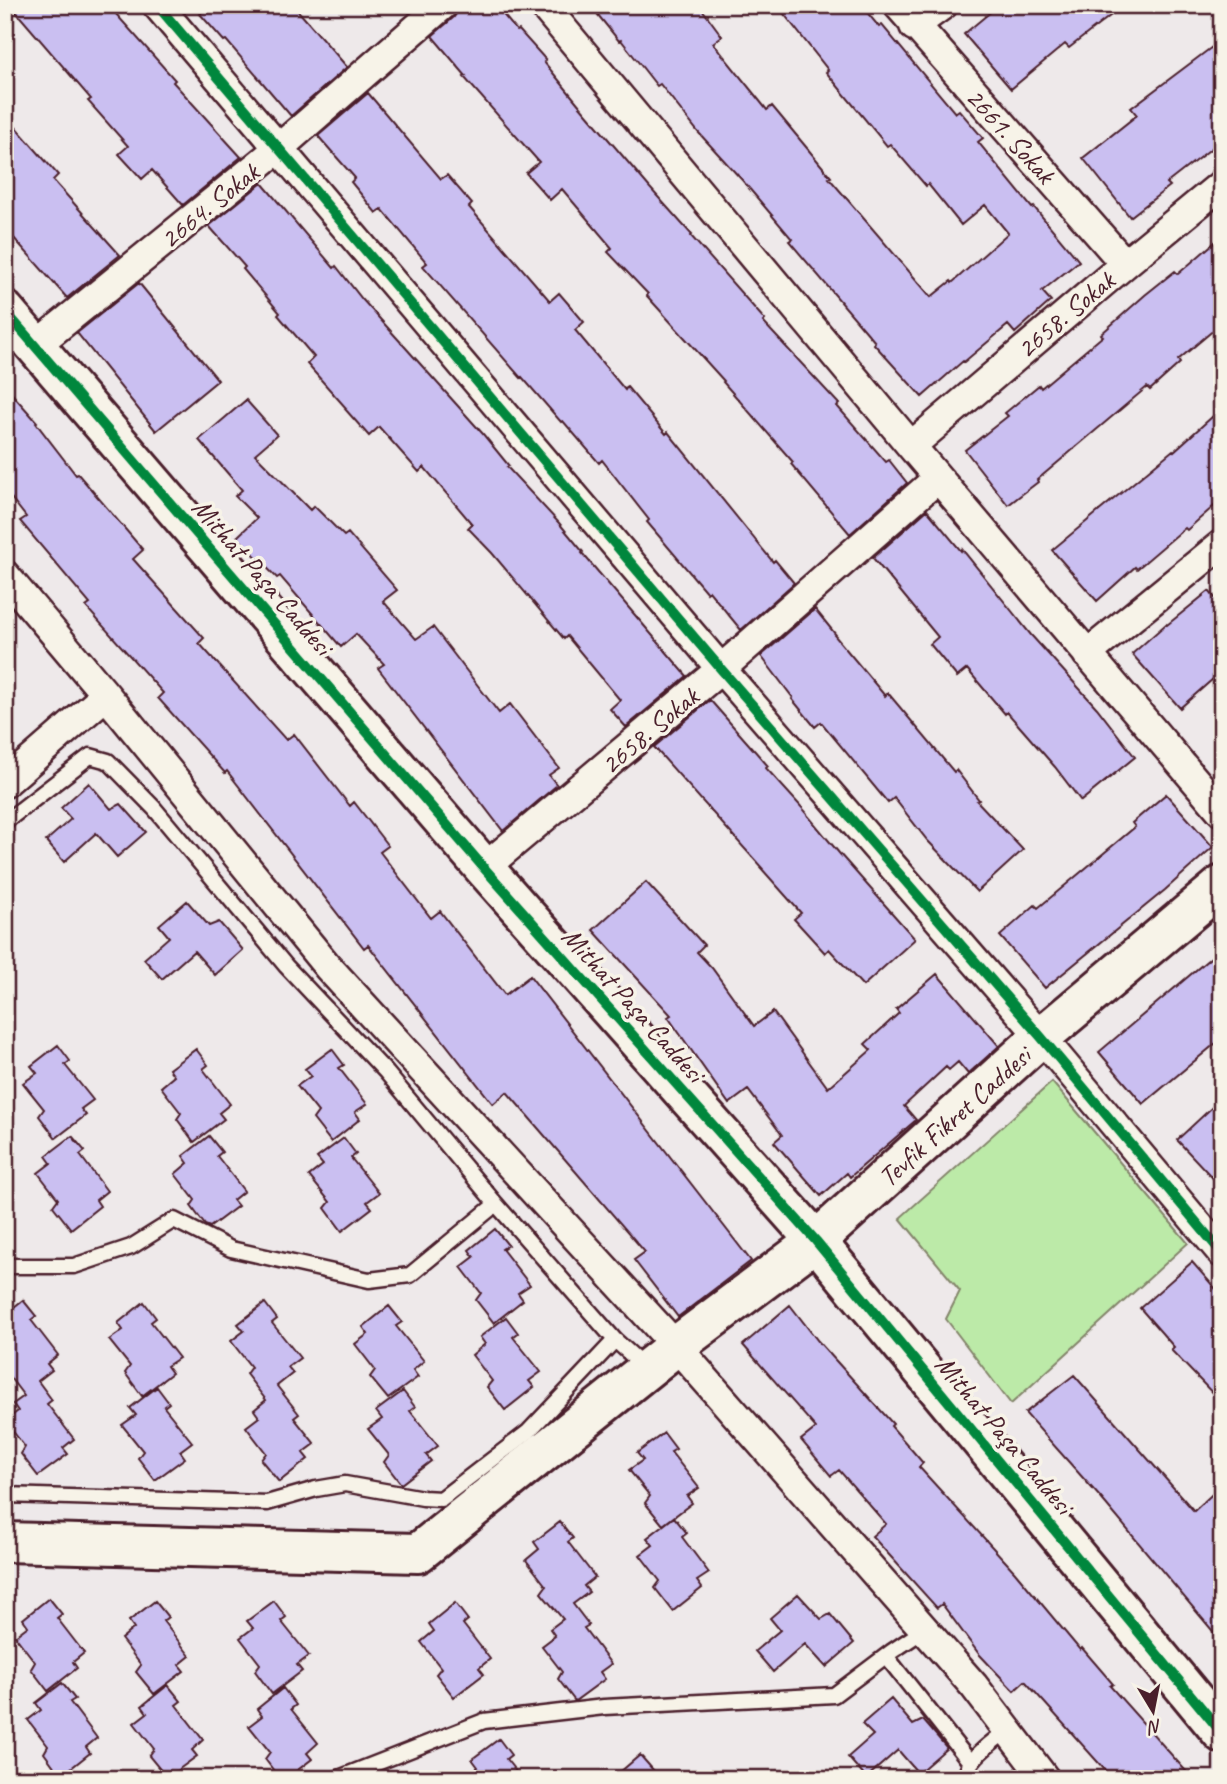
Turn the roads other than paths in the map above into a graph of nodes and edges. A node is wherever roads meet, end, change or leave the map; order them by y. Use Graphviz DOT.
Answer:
graph roads {
  1 [pos="157,5"];
  2 [pos="443,5"];
  3 [pos="543,5"];
  4 [pos="943,5"];
  5 [pos="906,15"];
  6 [pos="279,148"];
  7 [pos="1222,184"];
  8 [pos="1125,264"];
  9 [pos="5,311"];
  10 [pos="36,346"];
  11 [pos="911,446"];
  12 [pos="938,478"];
  13 [pos="1222,544"];
  14 [pos="5,575"];
  15 [pos="1087,654"];
  16 [pos="721,669"];
  17 [pos="106,695"];
  18 [pos="5,783"];
  19 [pos="1222,812"];
  20 [pos="5,822"];
  21 [pos="484,868"];
  22 [pos="1222,885"];
  23 [pos="1041,1037"];
  24 [pos="496,1204"];
  25 [pos="816,1241"];
  26 [pos="1222,1253"];
  27 [pos="5,1266"];
  28 [pos="615,1340"];
  29 [pos="661,1357"];
  30 [pos="5,1495"];
  31 [pos="5,1542"];
  32 [pos="924,1630"];
  33 [pos="886,1656"];
  34 [pos="1007,1730"];
  35 [pos="1222,1733"];
  36 [pos="970,1762"];
  37 [pos="336,1779"];
  38 [pos="965,1779"];
  39 [pos="1045,1779"];
  1 -- 6 [label="street"];
  2 -- 6 [label="street, 2664. Sokak"];
  3 -- 11 [label="street"];
  4 -- 5 [label="street"];
  5 -- 8 [label="street, 2661. Sokak"];
  6 -- 10 [label="street, 2664. Sokak"];
  6 -- 16 [label="street"];
  7 -- 8 [label="street, 2658. Sokak"];
  8 -- 11 [label="street, 2658. Sokak"];
  9 -- 10 [label="street, Mithat Paşa Caddesi"];
  10 -- 21 [label="street, Mithat Paşa Caddesi"];
  11 -- 12 [label="street"];
  12 -- 15 [label="street"];
  12 -- 16 [label="street, 2658. Sokak"];
  13 -- 15 [label="street"];
  14 -- 17 [label="street"];
  15 -- 19 [label="street"];
  16 -- 21 [label="street, 2658. Sokak"];
  16 -- 23 [label="street"];
  17 -- 18 [label="street"];
  17 -- 29 [label="street"];
  20 -- 24 [label="lane"];
  21 -- 25 [label="street, Mithat Paşa Caddesi"];
  22 -- 23 [label="street, Tevfik Fikret Caddesi"];
  23 -- 25 [label="street, Tevfik Fikret Caddesi"];
  23 -- 26 [label="street"];
  24 -- 27 [label="lane"];
  24 -- 28 [label="lane"];
  25 -- 29 [label="street, Tevfik Fikret Caddesi"];
  25 -- 35 [label="street, Mithat Paşa Caddesi"];
  28 -- 29 [label="lane"];
  28 -- 30 [label="lane"];
  29 -- 31 [label="street, Tevfik Fikret Caddesi"];
  29 -- 32 [label="street"];
  32 -- 33 [label="lane"];
  32 -- 34 [label="street"];
  33 -- 36 [label="lane"];
  33 -- 37 [label="lane"];
  34 -- 36 [label="lane"];
  34 -- 39 [label="street"];
  36 -- 38 [label="lane"];
}
